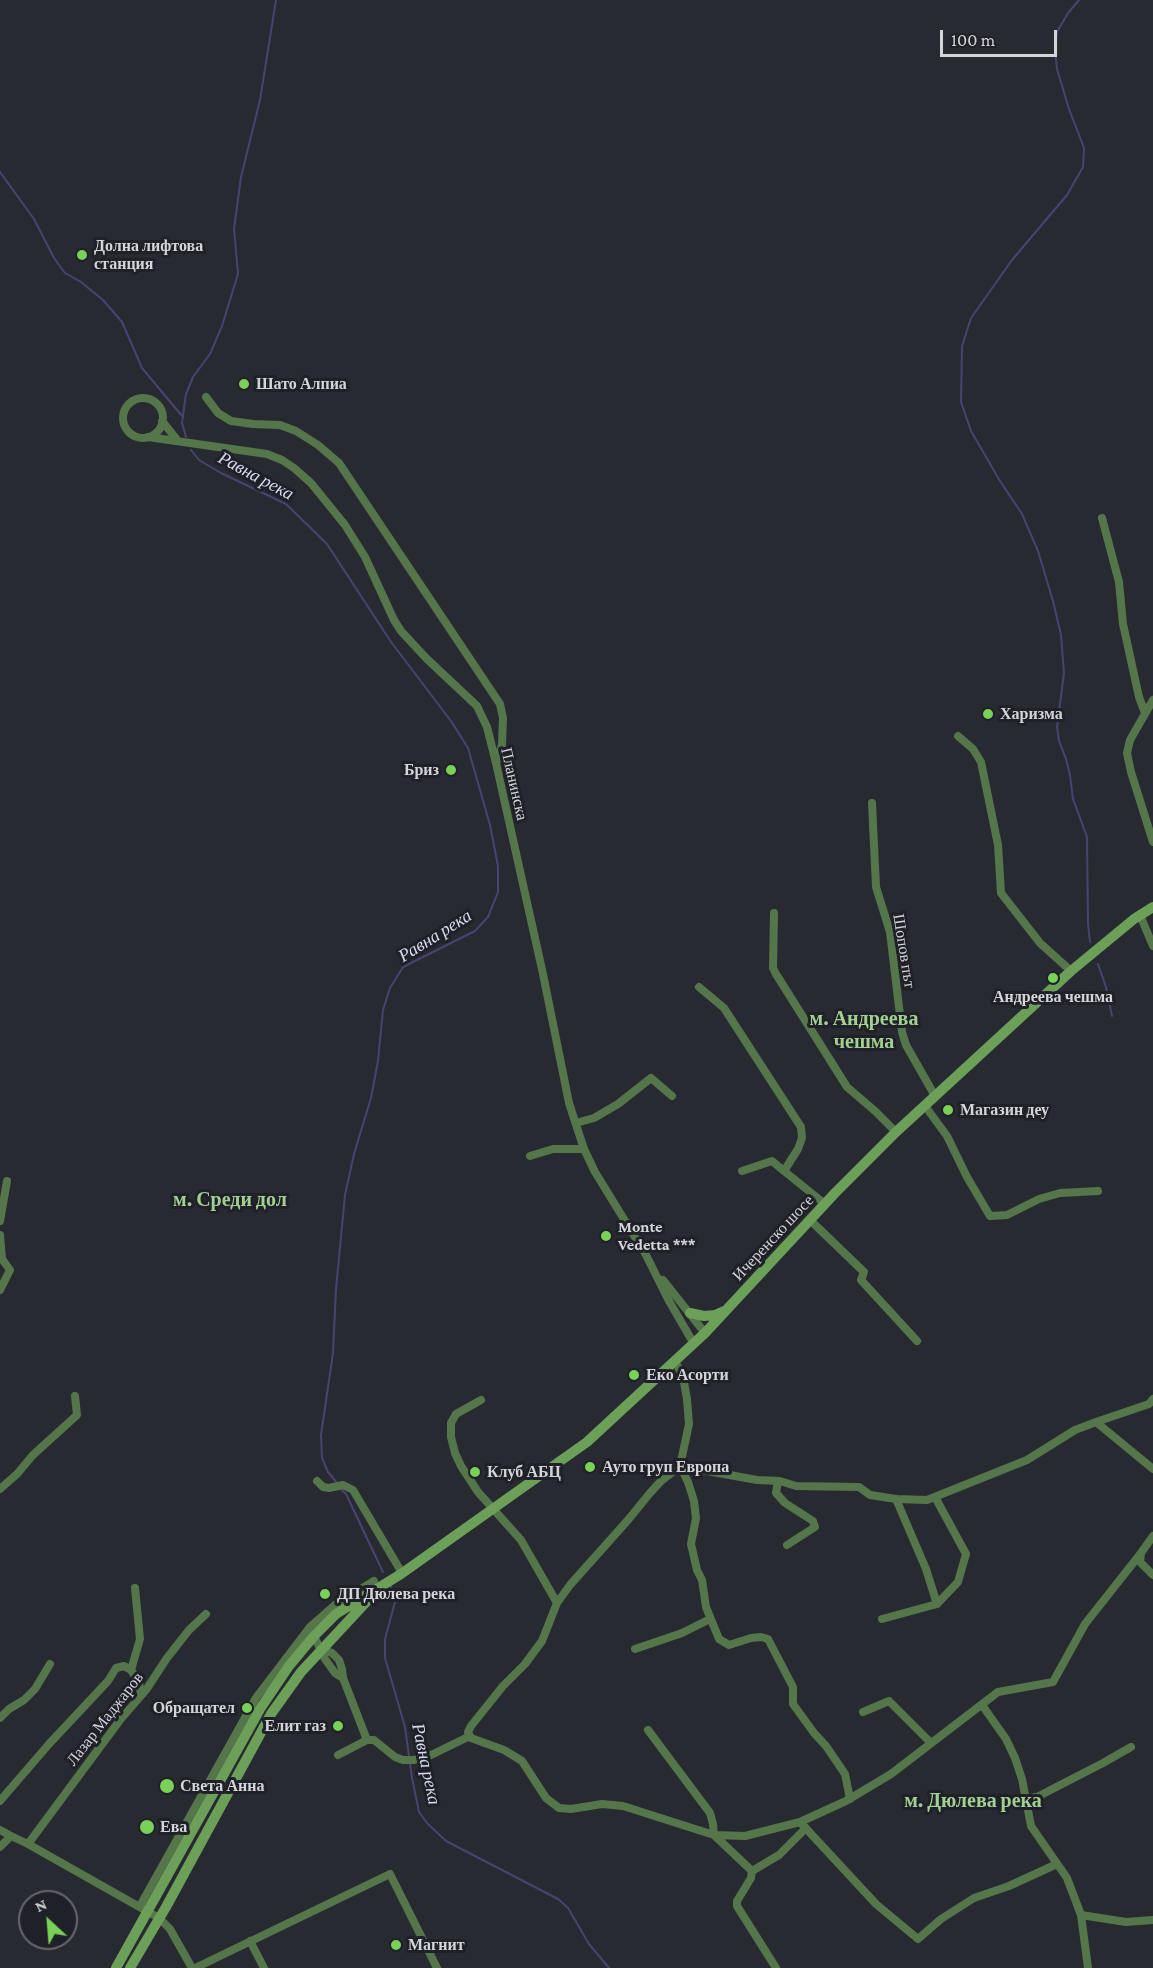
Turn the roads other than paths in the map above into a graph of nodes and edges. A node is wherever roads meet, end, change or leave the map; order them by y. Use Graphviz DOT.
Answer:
graph roads {
  1 [pos="206,397"];
  2 [pos="162,421"];
  3 [pos="148,437"];
  4 [pos="178,441"];
  5 [pos="1102,518"];
  6 [pos="1153,700"];
  7 [pos="1145,713"];
  8 [pos="957,736"];
  9 [pos="496,763"];
  10 [pos="872,803"];
  11 [pos="1153,842"];
  12 [pos="1153,906"];
  13 [pos="774,914"];
  14 [pos="1140,915"];
  15 [pos="1153,946"];
  16 [pos="1071,971"];
  17 [pos="699,987"];
  18 [pos="672,1096"];
  19 [pos="935,1096"];
  20 [pos="925,1107"];
  21 [pos="576,1123"];
  22 [pos="896,1132"];
  23 [pos="585,1149"];
  24 [pos="530,1156"];
  25 [pos="742,1171"];
  26 [pos="784,1171"];
  27 [pos="7,1181"];
  28 [pos="1098,1191"];
  29 [pos="825,1204"];
  30 [pos="810,1220"];
  31 [pos="0,1221"];
  32 [pos="0,1235"];
  33 [pos="654,1269"];
  34 [pos="0,1290"];
  35 [pos="727,1309"];
  36 [pos="690,1313"];
  37 [pos="705,1333"];
  38 [pos="917,1341"];
  39 [pos="694,1344"];
  40 [pos="675,1361"];
  41 [pos="75,1396"];
  42 [pos="481,1400"];
  43 [pos="1153,1400"];
  44 [pos="1096,1422"];
  45 [pos="680,1466"];
  46 [pos="1153,1469"];
  47 [pos="317,1481"];
  48 [pos="778,1481"];
  49 [pos="0,1489"];
  50 [pos="935,1497"];
  51 [pos="896,1499"];
  52 [pos="494,1509"];
  53 [pos="1153,1536"];
  54 [pos="787,1545"];
  55 [pos="1141,1553"];
  56 [pos="402,1574"];
  57 [pos="1153,1575"];
  58 [pos="376,1585"];
  59 [pos="135,1588"];
  60 [pos="557,1603"];
  61 [pos="937,1604"];
  62 [pos="206,1614"];
  63 [pos="711,1619"];
  64 [pos="882,1619"];
  65 [pos="314,1636"];
  66 [pos="322,1649"];
  67 [pos="635,1649"];
  68 [pos="50,1664"];
  69 [pos="131,1670"];
  70 [pos="141,1695"];
  71 [pos="982,1705"];
  72 [pos="863,1712"];
  73 [pos="0,1718"];
  74 [pos="648,1730"];
  75 [pos="470,1736"];
  76 [pos="367,1740"];
  77 [pos="931,1743"];
  78 [pos="1131,1747"];
  79 [pos="338,1755"];
  80 [pos="850,1799"];
  81 [pos="1025,1799"];
  82 [pos="0,1801"];
  83 [pos="800,1822"];
  84 [pos="806,1828"];
  85 [pos="0,1830"];
  86 [pos="714,1835"];
  87 [pos="11,1836"];
  88 [pos="28,1844"];
  89 [pos="0,1847"];
  90 [pos="1057,1864"];
  91 [pos="752,1871"];
  92 [pos="145,1909"];
  93 [pos="1081,1915"];
  94 [pos="159,1918"];
  95 [pos="1153,1920"];
  96 [pos="250,1941"];
  97 [pos="116,1968"];
  98 [pos="130,1968"];
  99 [pos="193,1968"];
  100 [pos="264,1968"];
  101 [pos="437,1968"];
  102 [pos="776,1968"];
  103 [pos="1088,1968"];
  1 -- 9 [label="street"];
  2 -- 3 [label="street"];
  2 -- 3 [label="street"];
  2 -- 4 [label="street"];
  3 -- 4 [label="street, Планинска"];
  4 -- 9 [label="street, Планинска"];
  5 -- 7 [label="street"];
  6 -- 7 [label="street"];
  7 -- 11 [label="street"];
  8 -- 16 [label="street"];
  9 -- 21 [label="street, Планинска"];
  10 -- 19 [label="street, Шопов път"];
  12 -- 14 [label="street, Ичеренско шосе"];
  13 -- 22 [label="street"];
  14 -- 15 [label="street"];
  14 -- 16 [label="street, Ичеренско шосе"];
  16 -- 19 [label="street, Ичеренско шосе"];
  17 -- 26 [label="street"];
  18 -- 21 [label="street"];
  19 -- 20 [label="street, Ичеренско шосе"];
  20 -- 22 [label="street, Ичеренско шосе"];
  20 -- 28 [label="street"];
  21 -- 23 [label="street, Планинска"];
  22 -- 29 [label="street, Ичеренско шосе"];
  23 -- 24 [label="street"];
  23 -- 33 [label="street, Планинска"];
  25 -- 26 [label="street"];
  26 -- 29 [label="street"];
  27 -- 31 [label="street"];
  29 -- 30 [label="street, Ичеренско шосе"];
  30 -- 35 [label="street, Ичеренско шосе"];
  30 -- 38 [label="street"];
  32 -- 34 [label="street"];
  33 -- 36 [label="street"];
  33 -- 39 [label="street"];
  35 -- 36 [label="street"];
  35 -- 37 [label="street, Ичеренско шосе"];
  36 -- 37 [label="street"];
  37 -- 39 [label="street, Ичеренско шосе"];
  39 -- 40 [label="street, Ичеренско шосе"];
  40 -- 45 [label="street"];
  40 -- 52 [label="street, Ичеренско шосе"];
  41 -- 49 [label="street"];
  42 -- 52 [label="street"];
  43 -- 44 [label="street"];
  44 -- 46 [label="street"];
  44 -- 50 [label="street"];
  45 -- 48 [label="street"];
  45 -- 60 [label="street"];
  45 -- 63 [label="street"];
  47 -- 56 [label="street"];
  48 -- 51 [label="street"];
  48 -- 54 [label="street"];
  50 -- 51 [label="street"];
  50 -- 61 [label="street"];
  51 -- 61 [label="street"];
  52 -- 56 [label="street, Ичеренско шосе"];
  52 -- 60 [label="street"];
  53 -- 55 [label="street"];
  55 -- 57 [label="street"];
  55 -- 71 [label="street"];
  56 -- 58 [label="street, Ичеренско шосе"];
  58 -- 65 [label="street"];
  58 -- 66 [label="street"];
  58 -- 92 [label="street"];
  59 -- 69 [label="street"];
  60 -- 75 [label="street"];
  61 -- 64 [label="street"];
  62 -- 70 [label="street, Лазар Маджаров"];
  63 -- 67 [label="street"];
  63 -- 80 [label="street"];
  65 -- 66 [label="street"];
  65 -- 92 [label="street"];
  66 -- 76 [label="street"];
  66 -- 94 [label="street"];
  68 -- 73 [label="street"];
  69 -- 70 [label="street"];
  69 -- 82 [label="street"];
  70 -- 88 [label="street, Лазар Маджаров"];
  71 -- 77 [label="street"];
  71 -- 81 [label="street"];
  72 -- 77 [label="street"];
  74 -- 86 [label="street"];
  75 -- 76 [label="street"];
  75 -- 86 [label="street"];
  76 -- 79 [label="street"];
  77 -- 80 [label="street"];
  78 -- 81 [label="street"];
  80 -- 83 [label="street"];
  81 -- 90 [label="street"];
  83 -- 84 [label="street"];
  83 -- 86 [label="street"];
  84 -- 90 [label="street"];
  84 -- 91 [label="street"];
  85 -- 87 [label="street"];
  86 -- 91 [label="street"];
  87 -- 88 [label="street"];
  87 -- 89 [label="street"];
  88 -- 92 [label="street"];
  90 -- 93 [label="street"];
  91 -- 102 [label="street"];
  92 -- 94 [label="street"];
  92 -- 97 [label="street"];
  93 -- 95 [label="street"];
  93 -- 103 [label="street"];
  94 -- 98 [label="street"];
  94 -- 99 [label="street"];
  96 -- 99 [label="street"];
  96 -- 100 [label="street"];
  96 -- 101 [label="street"];
}
